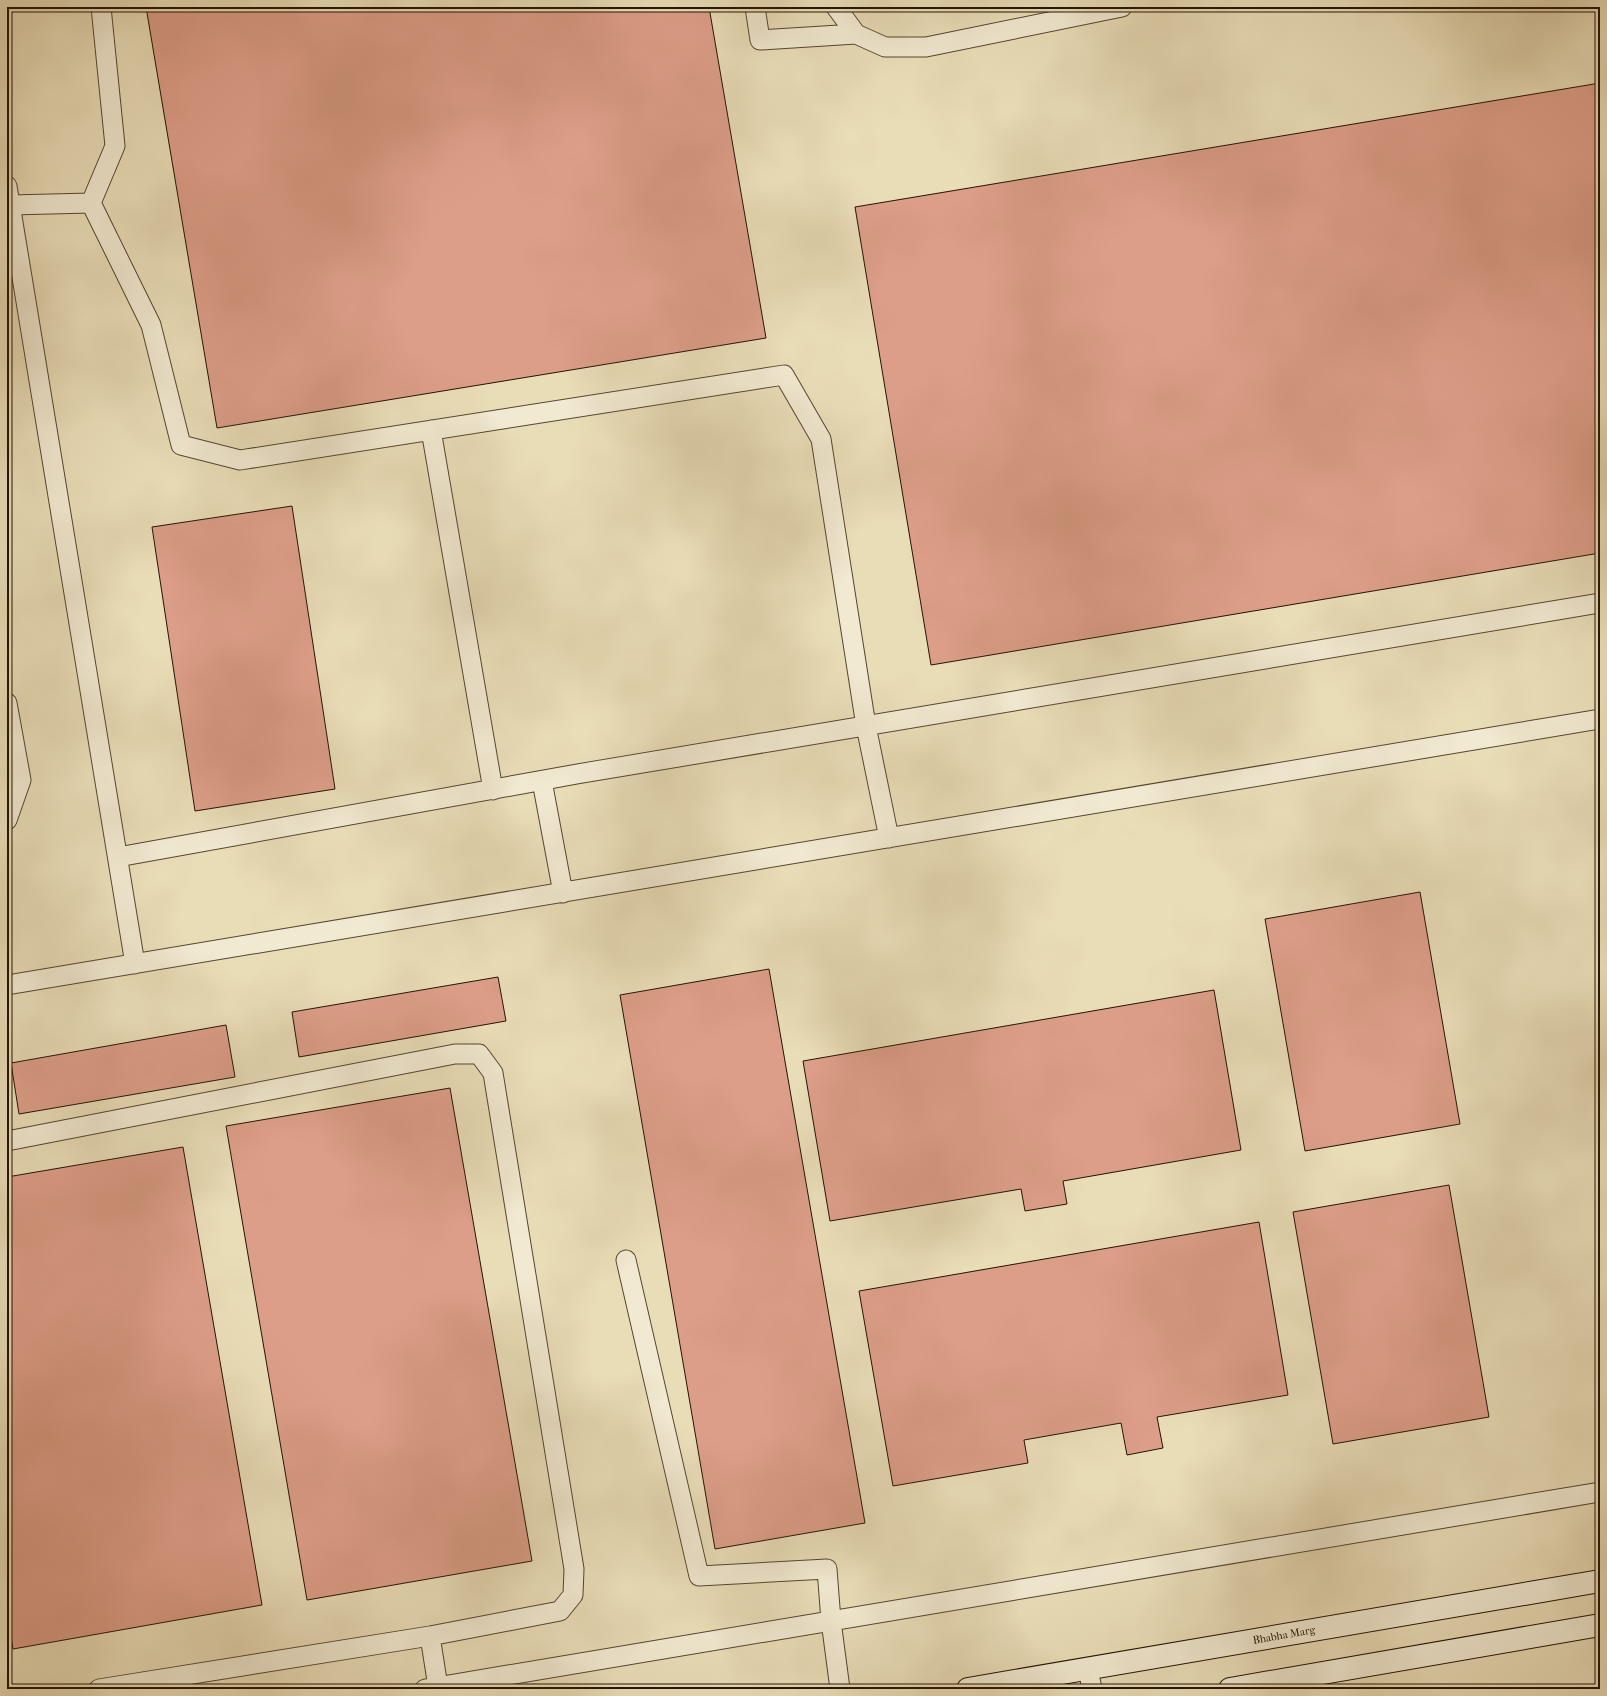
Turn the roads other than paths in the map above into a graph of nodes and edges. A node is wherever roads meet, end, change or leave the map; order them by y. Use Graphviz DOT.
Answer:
graph roads {
  1 [pos="101,7"];
  2 [pos="754,7"];
  3 [pos="836,7"];
  4 [pos="1122,7"];
  5 [pos="856,34"];
  6 [pos="7,186"];
  7 [pos="91,203"];
  8 [pos="10,205"];
  9 [pos="432,430"];
  10 [pos="1600,603"];
  11 [pos="7,703"];
  12 [pos="1600,719"];
  13 [pos="866,726"];
  14 [pos="542,781"];
  15 [pos="493,790"];
  16 [pos="7,820"];
  17 [pos="889,838"];
  18 [pos="118,857"];
  19 [pos="562,893"];
  20 [pos="136,964"];
  21 [pos="7,985"];
  22 [pos="7,1141"];
  23 [pos="626,1260"];
  24 [pos="1600,1492"];
  25 [pos="1600,1581"];
  26 [pos="830,1621"];
  27 [pos="1600,1625"];
  28 [pos="430,1636"];
  29 [pos="1090,1679"];
  30 [pos="432,1688"];
  31 [pos="99,1689"];
  32 [pos="840,1689"];
  33 [pos="968,1689"];
  34 [pos="1230,1689"];
  1 -- 7 [label="lane"];
  2 -- 5 [label="lane"];
  3 -- 5 [label="lane"];
  4 -- 5 [label="lane"];
  6 -- 8 [label="lane"];
  7 -- 8 [label="lane"];
  7 -- 9 [label="lane"];
  8 -- 18 [label="lane"];
  9 -- 13 [label="lane"];
  9 -- 15 [label="lane"];
  10 -- 13 [label="lane"];
  11 -- 16 [label="lane"];
  12 -- 17 [label="lane"];
  13 -- 14 [label="lane"];
  13 -- 17 [label="lane"];
  14 -- 15 [label="lane"];
  14 -- 19 [label="lane"];
  15 -- 18 [label="lane"];
  17 -- 19 [label="lane"];
  18 -- 20 [label="lane"];
  19 -- 20 [label="lane"];
  20 -- 21 [label="lane"];
  22 -- 28 [label="lane"];
  23 -- 26 [label="lane"];
  24 -- 26 [label="lane"];
  25 -- 29 [label="street, Bhabha Marg"];
  26 -- 30 [label="lane"];
  26 -- 32 [label="lane"];
  27 -- 34 [label="street"];
  28 -- 30 [label="lane"];
  28 -- 31 [label="lane"];
  29 -- 33 [label="street, Bhabha Marg"];
}
